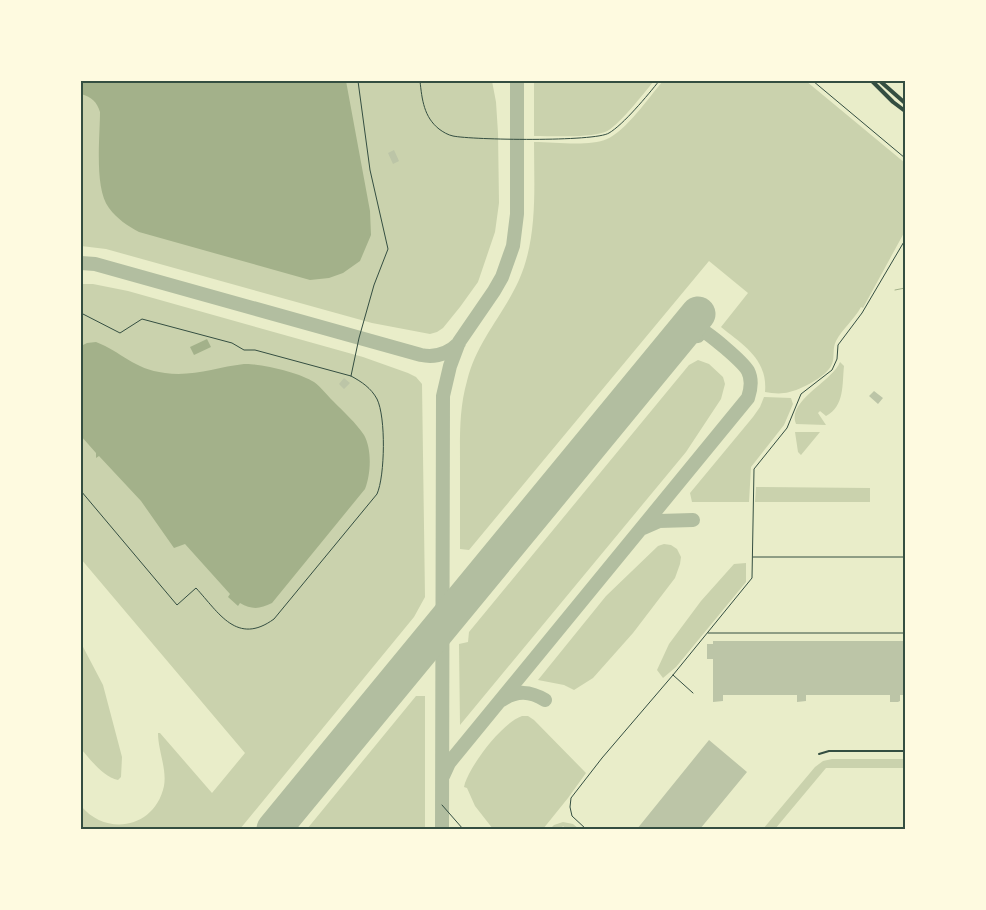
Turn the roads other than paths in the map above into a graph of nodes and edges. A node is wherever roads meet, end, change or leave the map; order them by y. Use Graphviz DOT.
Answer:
graph roads {
  1 [pos="358,81"];
  2 [pos="420,81"];
  3 [pos="659,81"];
  4 [pos="813,81"];
  5 [pos="872,81"];
  6 [pos="880,81"];
  7 [pos="905,103"];
  8 [pos="905,111"];
  9 [pos="905,158"];
  10 [pos="905,240"];
  11 [pos="81,313"];
  12 [pos="351,376"];
  13 [pos="81,491"];
  14 [pos="752,557"];
  15 [pos="905,557"];
  16 [pos="905,632"];
  17 [pos="708,633"];
  18 [pos="673,675"];
  19 [pos="693,692"];
  20 [pos="905,751"];
  21 [pos="818,754"];
  22 [pos="442,806"];
  23 [pos="463,829"];
  24 [pos="586,829"];
  1 -- 12 [label="lane"];
  2 -- 3 [label="lane"];
  4 -- 9 [label="lane"];
  5 -- 8 [label="main road"];
  6 -- 7 [label="main road"];
  10 -- 14 [label="lane"];
  11 -- 12 [label="lane"];
  12 -- 13 [label="lane"];
  14 -- 15 [label="lane"];
  14 -- 17 [label="lane"];
  16 -- 17 [label="lane"];
  17 -- 18 [label="lane"];
  18 -- 19 [label="lane"];
  18 -- 24 [label="lane"];
  20 -- 21 [label="street"];
  22 -- 23 [label="lane"];
}
